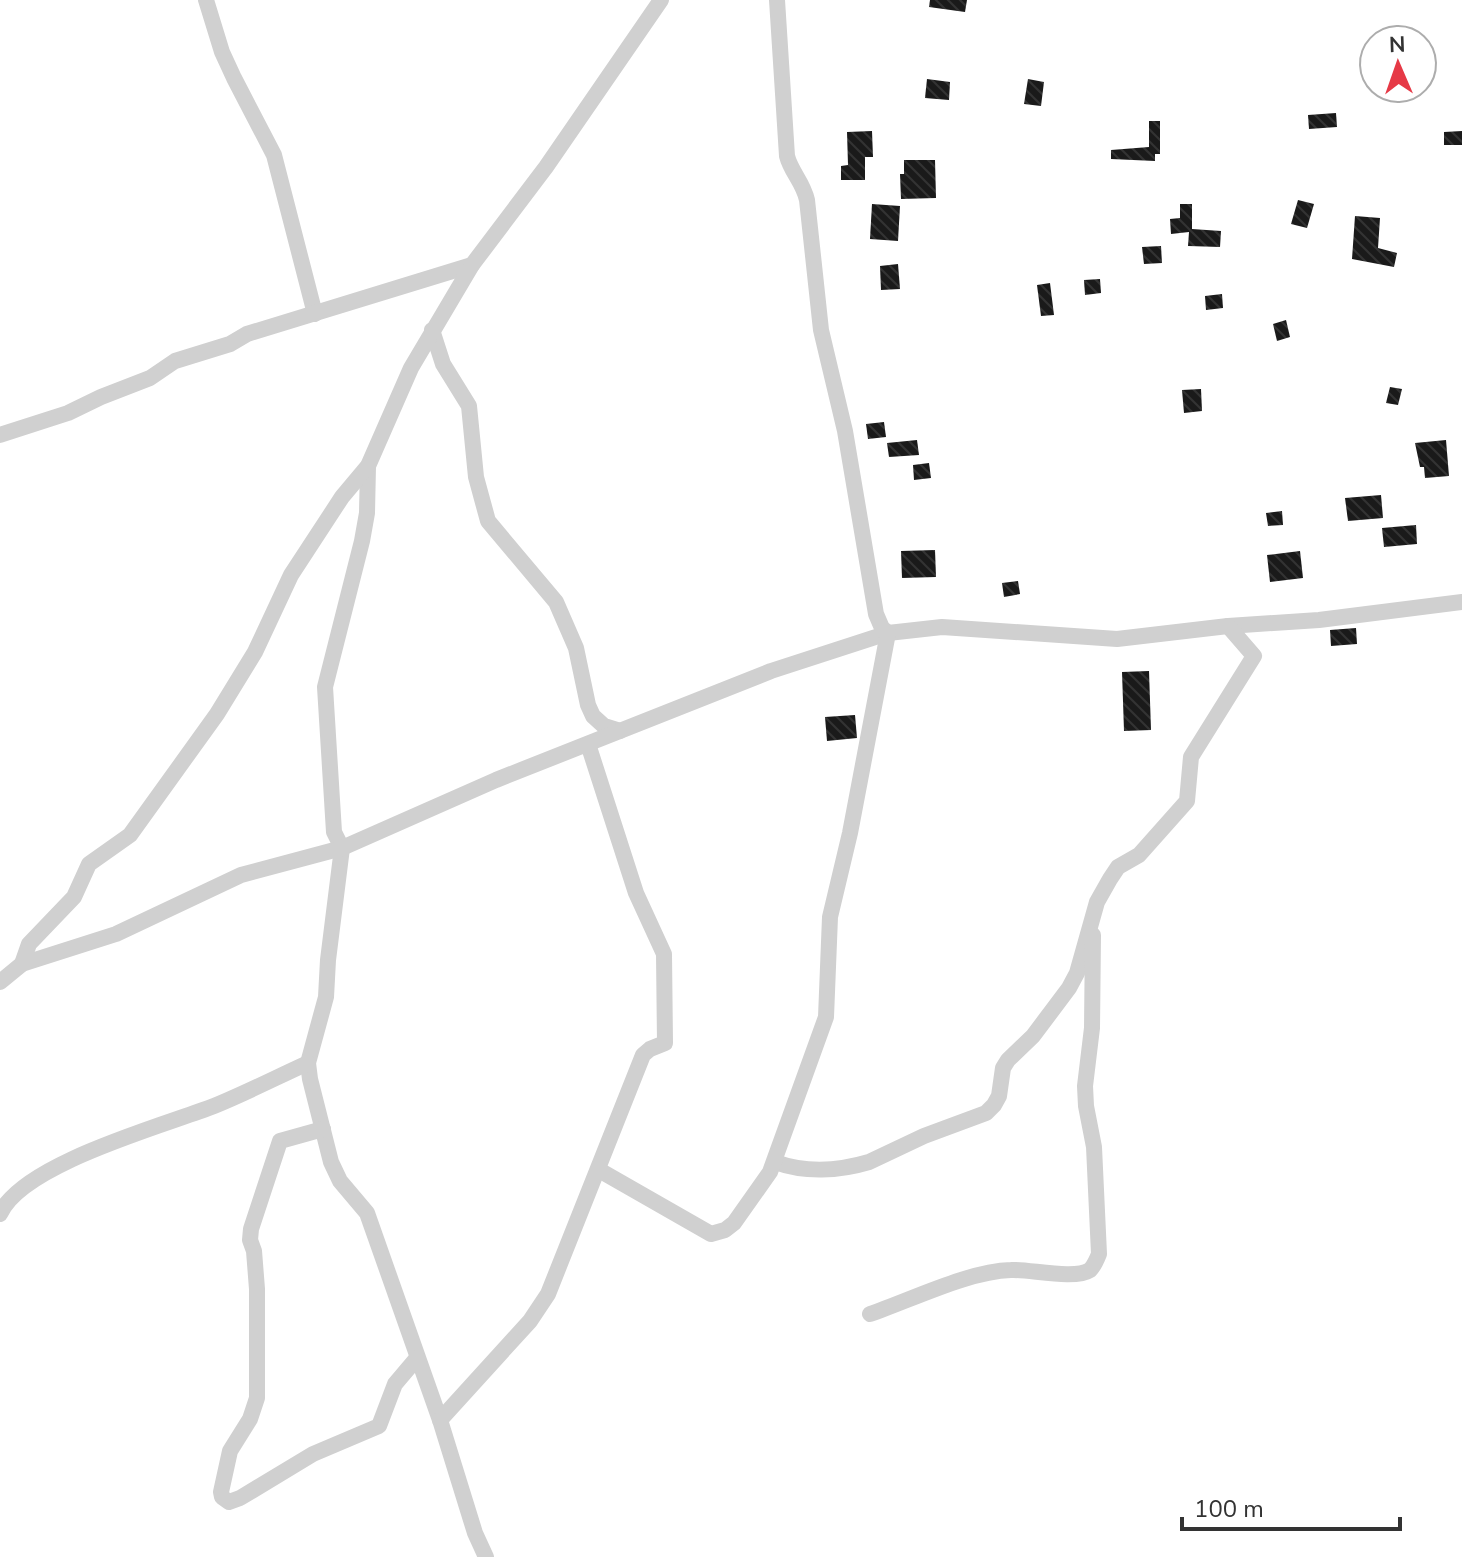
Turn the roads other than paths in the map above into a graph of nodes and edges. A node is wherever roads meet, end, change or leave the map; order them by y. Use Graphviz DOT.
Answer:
graph roads {
  1 [pos="206,0"];
  2 [pos="661,0"];
  3 [pos="777,0"];
  4 [pos="472,265"];
  5 [pos="315,314"];
  6 [pos="432,330"];
  7 [pos="0,435"];
  8 [pos="368,466"];
  9 [pos="1462,602"];
  10 [pos="1228,626"];
  11 [pos="888,633"];
  12 [pos="620,731"];
  13 [pos="588,744"];
  14 [pos="342,848"];
  15 [pos="1094,911"];
  16 [pos="22,964"];
  17 [pos="0,982"];
  18 [pos="308,1063"];
  19 [pos="323,1129"];
  20 [pos="775,1162"];
  21 [pos="599,1170"];
  22 [pos="0,1214"];
  23 [pos="870,1314"];
  24 [pos="417,1358"];
  25 [pos="440,1420"];
  26 [pos="486,1557"];
  1 -- 5 [label="street"];
  2 -- 4 [label="street"];
  3 -- 11 [label="street"];
  4 -- 5 [label="street"];
  4 -- 6 [label="street"];
  5 -- 7 [label="street"];
  6 -- 8 [label="street"];
  6 -- 12 [label="street"];
  8 -- 14 [label="street"];
  8 -- 16 [label="street"];
  9 -- 10 [label="street"];
  10 -- 11 [label="street"];
  10 -- 15 [label="street"];
  11 -- 12 [label="street"];
  11 -- 20 [label="street"];
  12 -- 13 [label="street"];
  13 -- 14 [label="street"];
  13 -- 21 [label="street"];
  14 -- 16 [label="street"];
  14 -- 18 [label="street"];
  15 -- 20 [label="street"];
  15 -- 23 [label="street"];
  16 -- 17 [label="street"];
  18 -- 19 [label="street"];
  18 -- 22 [label="street"];
  19 -- 24 [label="street"];
  19 -- 24 [label="street"];
  20 -- 21 [label="street"];
  21 -- 25 [label="street"];
  24 -- 25 [label="street"];
  25 -- 26 [label="street"];
}
